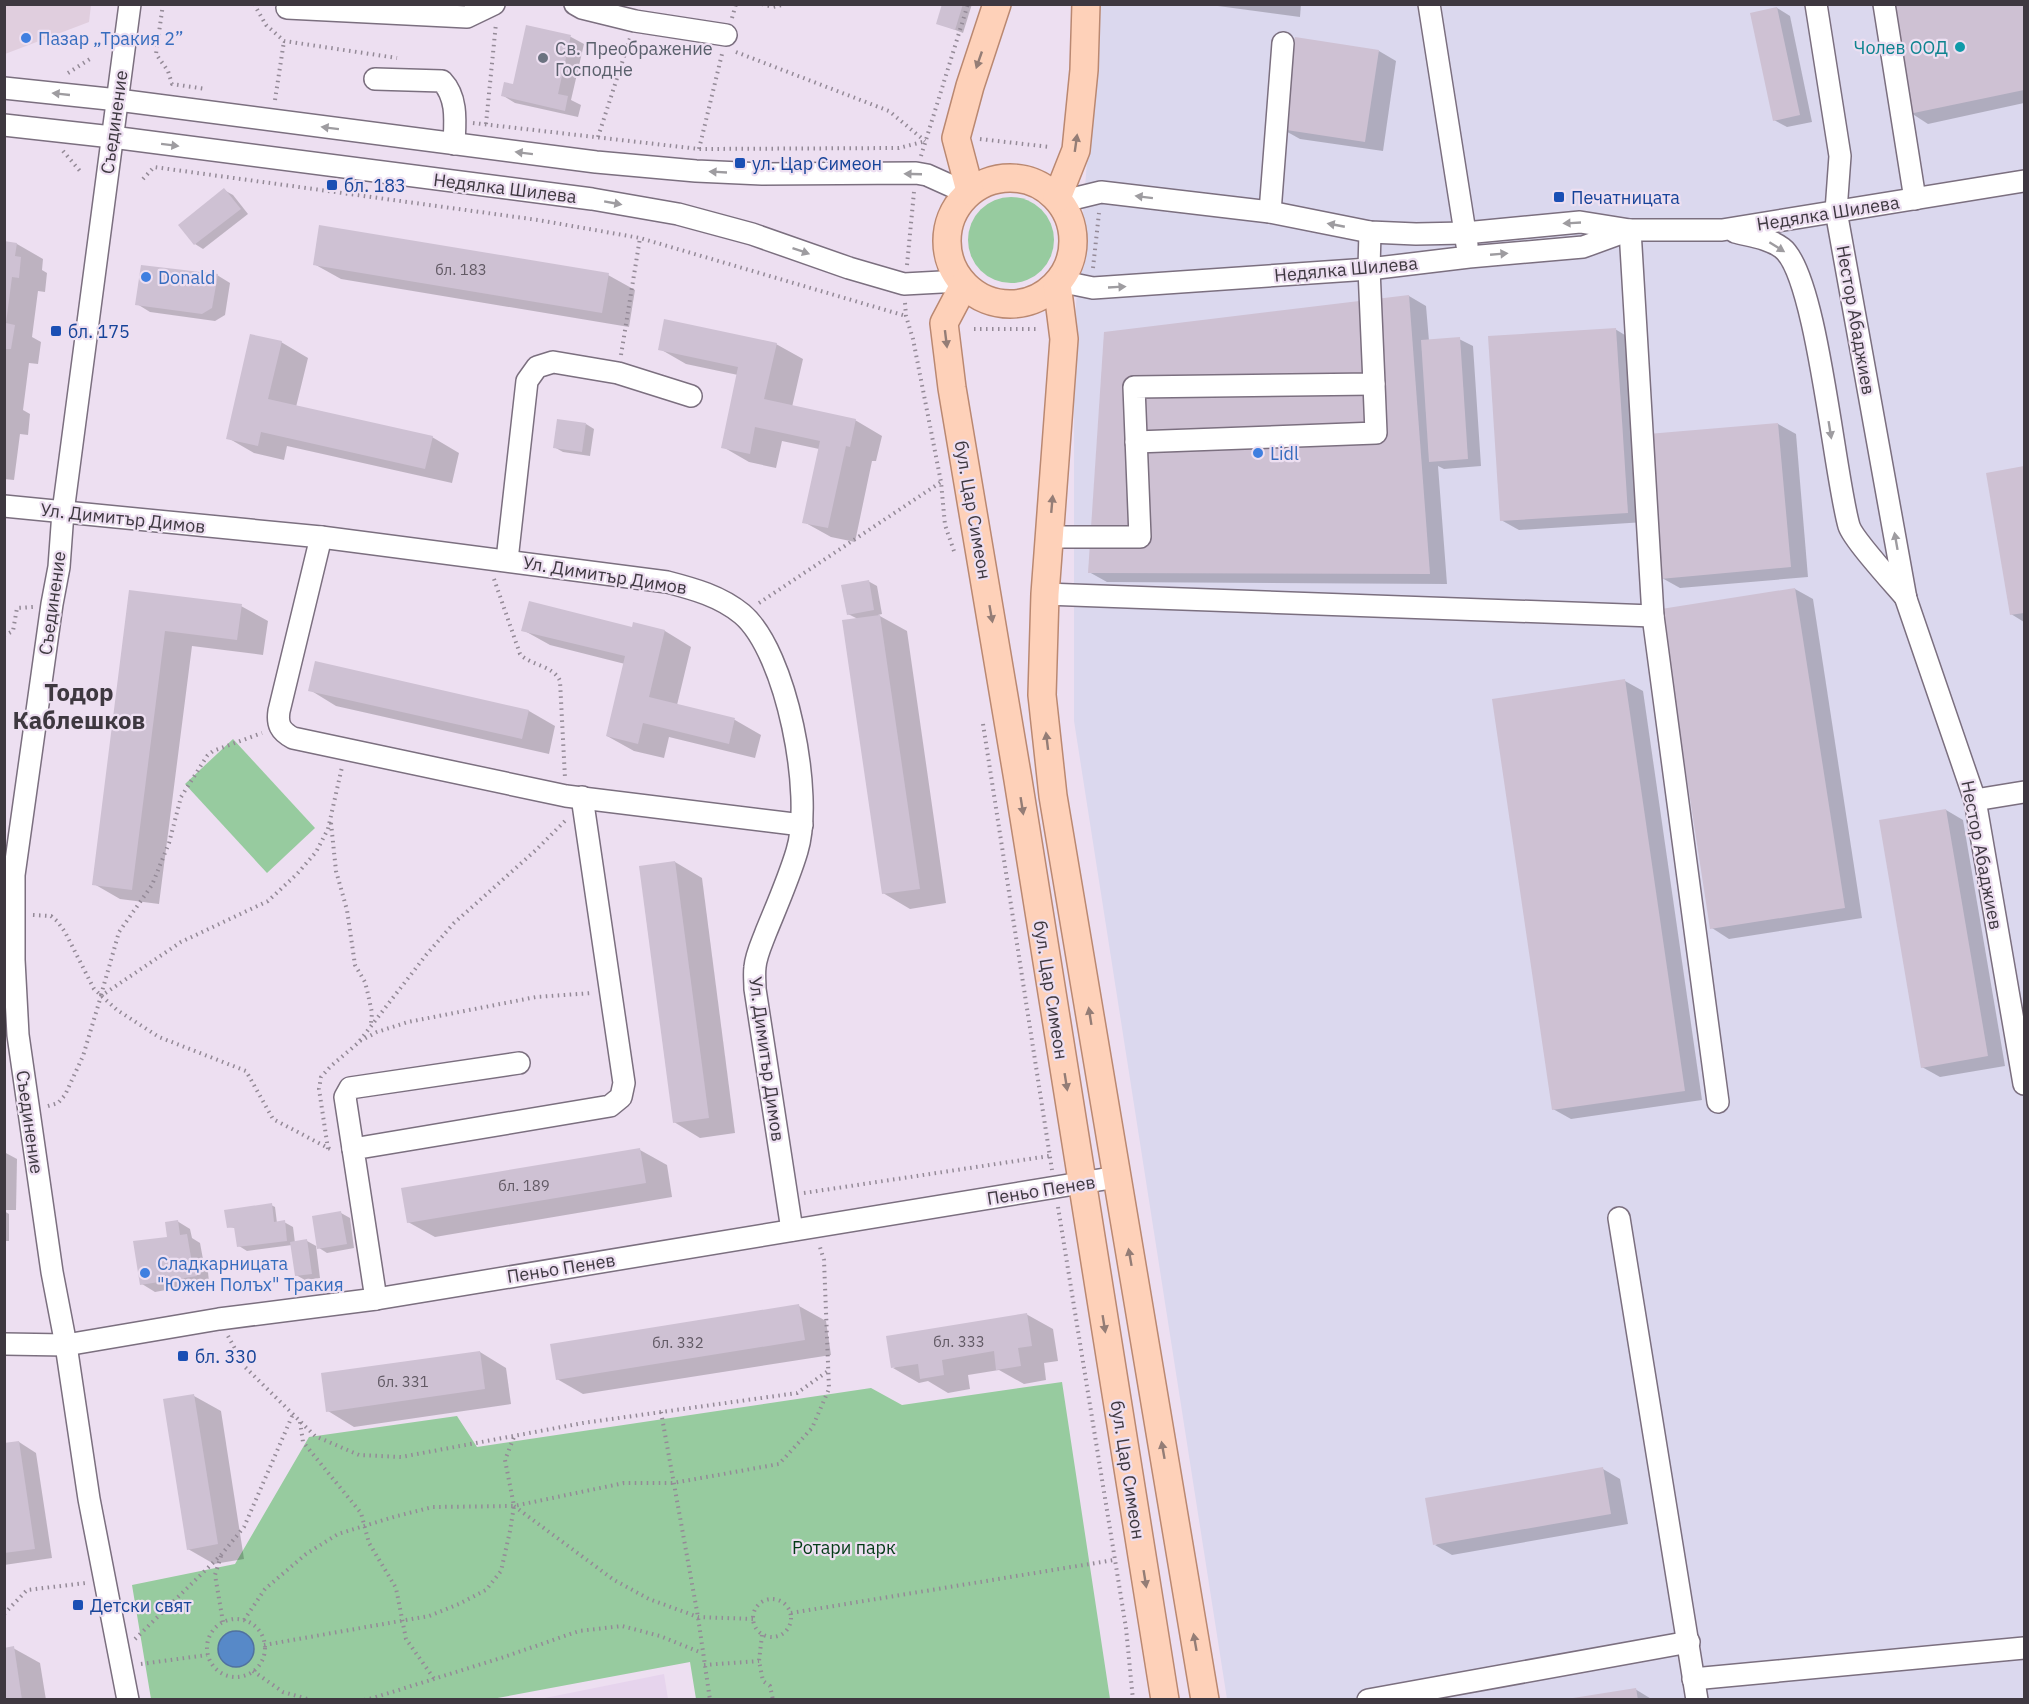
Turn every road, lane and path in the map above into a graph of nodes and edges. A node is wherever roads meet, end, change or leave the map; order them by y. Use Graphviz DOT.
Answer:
graph roads {
  1 [pos="130,4"];
  2 [pos="163,4"];
  3 [pos="254,4"];
  4 [pos="575,4"];
  5 [pos="736,4"];
  6 [pos="762,4"];
  7 [pos="786,4"];
  8 [pos="968,4"];
  9 [pos="998,4"];
  10 [pos="1086,4"];
  11 [pos="1429,4"];
  12 [pos="1816,4"];
  13 [pos="1884,4"];
  14 [pos="490,7"];
  15 [pos="287,8"];
  16 [pos="635,21"];
  17 [pos="284,41"];
  18 [pos="725,41"];
  19 [pos="1283,43"];
  20 [pos="93,57"];
  21 [pos="68,73"];
  22 [pos="375,79"];
  23 [pos="406,79"];
  24 [pos="4,88"];
  25 [pos="206,89"];
  26 [pos="264,98"];
  27 [pos="118,100"];
  28 [pos="275,100"];
  29 [pos="287,101"];
  30 [pos="455,123"];
  31 [pos="486,124"];
  32 [pos="4,125"];
  33 [pos="112,137"];
  34 [pos="598,137"];
  35 [pos="980,139"];
  36 [pos="926,141"];
  37 [pos="454,144"];
  38 [pos="59,145"];
  39 [pos="1050,147"];
  40 [pos="699,149"];
  41 [pos="80,171"];
  42 [pos="143,179"];
  43 [pos="2025,181"];
  44 [pos="914,185"];
  45 [pos="969,192"];
  46 [pos="1915,199"];
  47 [pos="1059,200"];
  48 [pos="1099,208"];
  49 [pos="1836,211"];
  50 [pos="1270,212"];
  51 [pos="1630,230"];
  52 [pos="1722,230"];
  53 [pos="1370,232"];
  54 [pos="1466,233"];
  55 [pos="640,238"];
  56 [pos="909,256"];
  57 [pos="1469,257"];
  58 [pos="1093,269"];
  59 [pos="1369,269"];
  60 [pos="1058,282"];
  61 [pos="962,283"];
  62 [pos="974,329"];
  63 [pos="1039,329"];
  64 [pos="618,373"];
  65 [pos="1374,384"];
  66 [pos="691,396"];
  67 [pos="1136,442"];
  68 [pos="941,482"];
  69 [pos="4,506"];
  70 [pos="63,512"];
  71 [pos="321,537"];
  72 [pos="1050,537"];
  73 [pos="498,559"];
  74 [pos="956,559"];
  75 [pos="1045,594"];
  76 [pos="1906,599"];
  77 [pos="52,604"];
  78 [pos="742,614"];
  79 [pos="1653,615"];
  80 [pos="4,636"];
  81 [pos="982,719"];
  82 [pos="279,727"];
  83 [pos="347,749"];
  84 [pos="2025,792"];
  85 [pos="577,799"];
  86 [pos="1975,800"];
  87 [pos="331,817"];
  88 [pos="802,825"];
  89 [pos="14,914"];
  90 [pos="610,991"];
  91 [pos="101,996"];
  92 [pos="371,1024"];
  93 [pos="358,1043"];
  94 [pos="519,1063"];
  95 [pos="2025,1084"];
  96 [pos="1718,1102"];
  97 [pos="28,1112"];
  98 [pos="328,1149"];
  99 [pos="353,1149"];
  100 [pos="1117,1178"];
  101 [pos="1082,1184"];
  102 [pos="787,1196"];
  103 [pos="1060,1214"];
  104 [pos="1619,1218"];
  105 [pos="813,1227"];
  106 [pos="792,1230"];
  107 [pos="376,1299"];
  108 [pos="219,1319"];
  109 [pos="4,1344"];
  110 [pos="66,1345"];
  111 [pos="828,1371"];
  112 [pos="661,1412"];
  113 [pos="293,1414"];
  114 [pos="300,1421"];
  115 [pos="514,1436"];
  116 [pos="673,1483"];
  117 [pos="514,1506"];
  118 [pos="364,1526"];
  119 [pos="221,1555"];
  120 [pos="1114,1560"];
  121 [pos="105,1581"];
  122 [pos="791,1613"];
  123 [pos="4,1614"];
  124 [pos="698,1617"];
  125 [pos="753,1619"];
  126 [pos="244,1620"];
  127 [pos="402,1621"];
  128 [pos="223,1622"];
  129 [pos="762,1635"];
  130 [pos="1689,1642"];
  131 [pos="117,1644"];
  132 [pos="264,1645"];
  133 [pos="2025,1648"];
  134 [pos="702,1653"];
  135 [pos="208,1654"];
  136 [pos="759,1661"];
  137 [pos="704,1665"];
  138 [pos="122,1668"];
  139 [pos="253,1671"];
  140 [pos="435,1680"];
  141 [pos="1695,1689"];
  142 [pos="128,1700"];
  143 [pos="311,1700"];
  144 [pos="364,1700"];
  145 [pos="710,1700"];
  146 [pos="773,1700"];
  147 [pos="1133,1700"];
  148 [pos="1165,1700"];
  149 [pos="1205,1700"];
  150 [pos="1368,1700"];
  1 -- 27 [label="street, Съединение"];
  2 -- 25 [label="path"];
  3 -- 17 [label="path"];
  4 -- 16 [label="street"];
  5 -- 18 [label="path"];
  6 -- 7 [label="path"];
  8 -- 36 [label="path"];
  9 -- 45 [label="main road, one-way"];
  47 -- 10 [label="main road, one-way"];
  11 -- 54 [label="street"];
  12 -- 49 [label="street, Нестор Абаджиев"];
  13 -- 46 [label="street"];
  14 -- 15 [label="street"];
  14 -- 31 [label="path"];
  16 -- 18 [label="street"];
  16 -- 34 [label="path"];
  17 -- 23 [label="path"];
  17 -- 28 [label="path"];
  18 -- 36 [label="path"];
  18 -- 40 [label="path"];
  19 -- 50 [label="street"];
  20 -- 21 [label="path"];
  22 -- 23 [label="street"];
  23 -- 30 [label="street"];
  27 -- 24 [label="street, Недялка Шилева, one-way"];
  26 -- 28 [label="path"];
  27 -- 33 [label="street, Съединение"];
  37 -- 27 [label="street, Недялка Шилева, one-way"];
  28 -- 29 [label="path"];
  30 -- 31 [label="path"];
  30 -- 37 [label="street"];
  31 -- 34 [label="path"];
  32 -- 33 [label="street, Недялка Шилева"];
  33 -- 61 [label="street, Недялка Шилева, one-way"];
  33 -- 70 [label="street, Съединение"];
  34 -- 40 [label="path"];
  35 -- 39 [label="path"];
  36 -- 40 [label="path"];
  45 -- 37 [label="street, Недялка Шилева, one-way"];
  38 -- 41 [label="path"];
  42 -- 55 [label="path"];
  43 -- 46 [label="street, Недялка Шилева"];
  44 -- 56 [label="path"];
  45 -- 47 [label="main road"];
  45 -- 61 [label="main road"];
  46 -- 49 [label="street, Недялка Шилева"];
  50 -- 47 [label="street, Недялка Шилева, one-way"];
  47 -- 60 [label="main road"];
  48 -- 58 [label="path"];
  49 -- 52 [label="street, Недялка Шилева"];
  76 -- 49 [label="street, Нестор Абаджиев, one-way"];
  53 -- 50 [label="street, Недялка Шилева, one-way"];
  51 -- 52 [label="street, Недялка Шилева"];
  51 -- 54 [label="street, Недялка Шилева, one-way"];
  57 -- 51 [label="street, Недялка Шилева, one-way"];
  51 -- 79 [label="street"];
  52 -- 76 [label="street, Нестор Абаджиев, one-way"];
  53 -- 54 [label="street, Недялка Шилева"];
  53 -- 59 [label="street"];
  54 -- 57 [label="street"];
  55 -- 64 [label="path"];
  55 -- 68 [label="path"];
  57 -- 59 [label="street, Недялка Шилева"];
  60 -- 59 [label="street, Недялка Шилева, one-way"];
  59 -- 65 [label="street"];
  60 -- 61 [label="main road"];
  72 -- 60 [label="main road, бул. Цар Симеон, one-way"];
  61 -- 101 [label="main road, бул. Цар Симеон, one-way"];
  62 -- 63 [label="path"];
  64 -- 66 [label="street"];
  64 -- 73 [label="street"];
  65 -- 67 [label="street"];
  65 -- 67 [label="street"];
  67 -- 72 [label="street"];
  68 -- 74 [label="path"];
  68 -- 78 [label="path"];
  69 -- 70 [label="street, Ул. Димитър Димов"];
  70 -- 71 [label="street, Ул. Димитър Димов"];
  70 -- 77 [label="street, Съединение"];
  71 -- 73 [label="street, Ул. Димитър Димов"];
  71 -- 82 [label="street"];
  72 -- 75 [label="main road, бул. Цар Симеон"];
  73 -- 78 [label="street, Ул. Димитър Димов"];
  73 -- 85 [label="path"];
  75 -- 79 [label="street"];
  100 -- 75 [label="main road, бул. Цар Симеон, one-way"];
  76 -- 86 [label="street, Нестор Абаджиев"];
  77 -- 80 [label="path"];
  77 -- 89 [label="street, Съединение"];
  78 -- 88 [label="street, Ул. Димитър Димов"];
  79 -- 96 [label="street"];
  81 -- 102 [label="path"];
  82 -- 83 [label="street"];
  82 -- 91 [label="path"];
  83 -- 85 [label="street"];
  83 -- 87 [label="path"];
  84 -- 86 [label="street"];
  85 -- 88 [label="street"];
  85 -- 90 [label="street"];
  85 -- 92 [label="path"];
  86 -- 95 [label="street, Нестор Абаджиев"];
  87 -- 91 [label="path"];
  87 -- 92 [label="path"];
  88 -- 102 [label="street, Ул. Димитър Димов"];
  89 -- 91 [label="path"];
  89 -- 97 [label="street, Съединение"];
  90 -- 93 [label="path"];
  90 -- 99 [label="street"];
  91 -- 97 [label="path"];
  91 -- 98 [label="path"];
  92 -- 93 [label="path"];
  93 -- 98 [label="path"];
  94 -- 99 [label="street"];
  97 -- 110 [label="street, Съединение"];
  98 -- 99 [label="path"];
  99 -- 107 [label="street"];
  100 -- 101 [label="street, Пеньо Пенев"];
  149 -- 100 [label="main road, бул. Цар Симеон, one-way"];
  101 -- 105 [label="street, Пеньо Пенев"];
  101 -- 148 [label="main road, бул. Цар Симеон, one-way"];
  102 -- 106 [label="street, Ул. Димитър Димов"];
  103 -- 120 [label="path"];
  104 -- 130 [label="street"];
  105 -- 106 [label="street, Пеньо Пенев"];
  105 -- 111 [label="path"];
  106 -- 107 [label="street, Пеньо Пенев"];
  107 -- 108 [label="street, Пеньо Пенев"];
  108 -- 110 [label="street, Пеньо Пенев"];
  108 -- 113 [label="path"];
  109 -- 110 [label="street, Пеньо Пенев"];
  110 -- 121 [label="street, Съединение"];
  111 -- 112 [label="path"];
  111 -- 116 [label="path"];
  112 -- 115 [label="path"];
  112 -- 116 [label="path"];
  113 -- 114 [label="path"];
  113 -- 119 [label="path"];
  114 -- 115 [label="path"];
  114 -- 118 [label="path"];
  115 -- 117 [label="path"];
  116 -- 117 [label="path"];
  116 -- 124 [label="path"];
  117 -- 118 [label="path"];
  117 -- 124 [label="path"];
  117 -- 127 [label="path"];
  118 -- 126 [label="path"];
  118 -- 127 [label="path"];
  119 -- 128 [label="path"];
  119 -- 131 [label="path"];
  120 -- 122 [label="path"];
  120 -- 147 [label="path"];
  121 -- 123 [label="path"];
  121 -- 131 [label="street, Съединение"];
  122 -- 125 [label="path"];
  122 -- 129 [label="path"];
  124 -- 125 [label="path"];
  124 -- 134 [label="path"];
  125 -- 129 [label="path"];
  126 -- 128 [label="path"];
  126 -- 132 [label="path"];
  127 -- 132 [label="path"];
  127 -- 140 [label="path"];
  128 -- 135 [label="path"];
  129 -- 136 [label="path"];
  130 -- 141 [label="street"];
  130 -- 150 [label="street"];
  131 -- 138 [label="street, Съединение"];
  132 -- 139 [label="path"];
  133 -- 141 [label="street"];
  134 -- 137 [label="path"];
  134 -- 140 [label="path"];
  135 -- 138 [label="path"];
  135 -- 139 [label="path"];
  136 -- 137 [label="path"];
  136 -- 146 [label="path"];
  137 -- 145 [label="path"];
  138 -- 142 [label="street, Съединение"];
  139 -- 143 [label="path"];
  140 -- 144 [label="path"];
}
